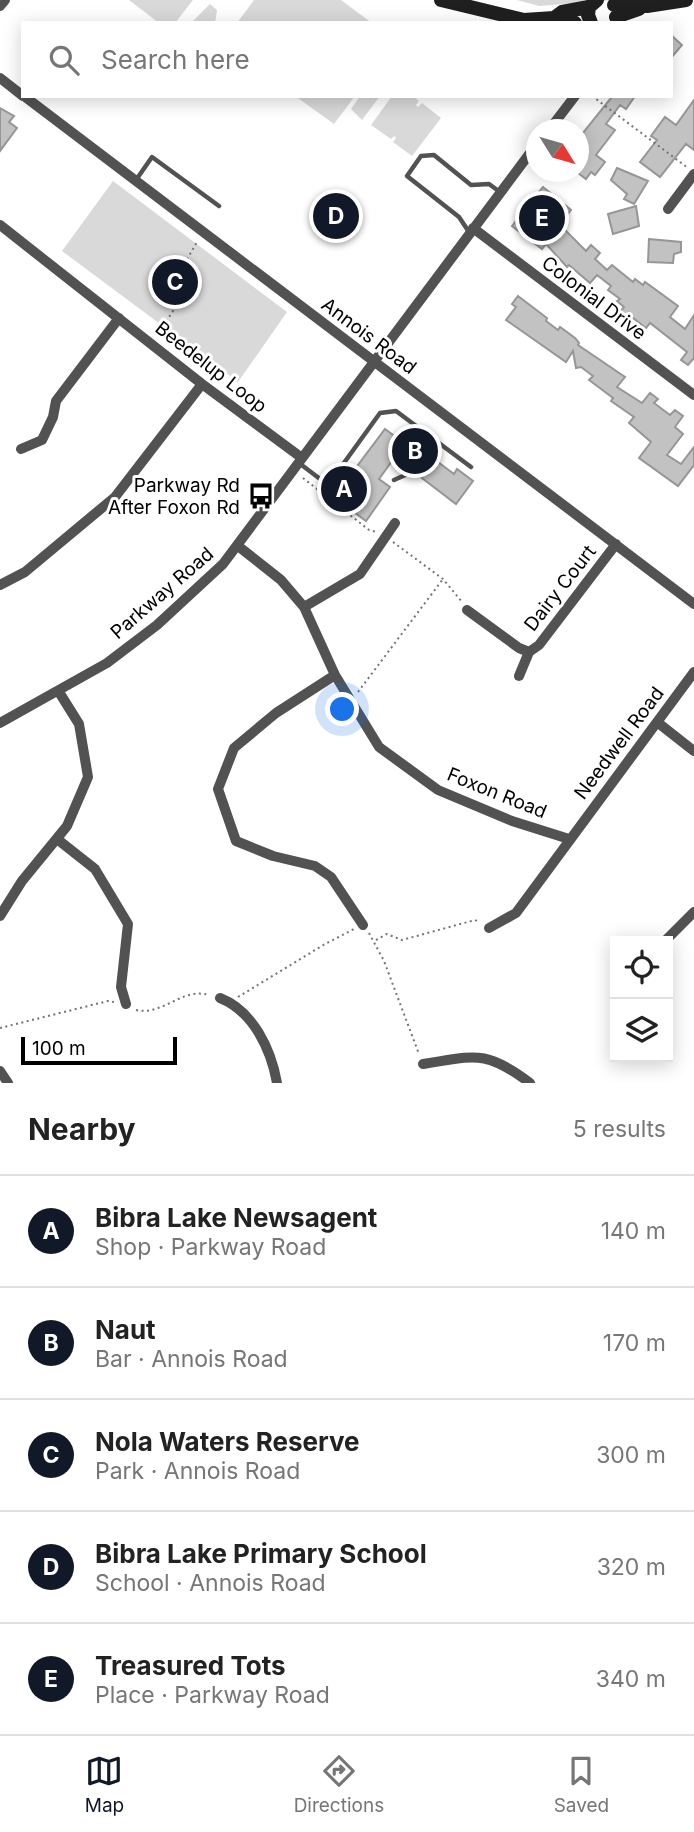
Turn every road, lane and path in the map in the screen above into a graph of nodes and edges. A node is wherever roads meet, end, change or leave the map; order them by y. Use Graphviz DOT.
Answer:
graph roads {
  1 [pos="5,0"];
  2 [pos="441,0"];
  3 [pos="686,0"];
  4 [pos="593,4"];
  5 [pos="0,6"];
  6 [pos="613,11"];
  7 [pos="554,18"];
  8 [pos="567,21"];
  9 [pos="590,21"];
  10 [pos="0,78"];
  11 [pos="21,94"];
  12 [pos="26,98"];
  13 [pos="573,98"];
  14 [pos="595,98"];
  15 [pos="557,119"];
  16 [pos="526,159"];
  17 [pos="694,173"];
  18 [pos="135,181"];
  19 [pos="500,192"];
  20 [pos="219,206"];
  21 [pos="668,209"];
  22 [pos="0,225"];
  23 [pos="471,231"];
  24 [pos="203,232"];
  25 [pos="119,318"];
  26 [pos="151,344"];
  27 [pos="375,363"];
  28 [pos="202,384"];
  29 [pos="694,396"];
  30 [pos="440,444"];
  31 [pos="22,449"];
  32 [pos="300,461"];
  33 [pos="471,467"];
  34 [pos="303,478"];
  35 [pos="394,480"];
  36 [pos="395,523"];
  37 [pos="387,536"];
  38 [pos="616,544"];
  39 [pos="238,546"];
  40 [pos="443,579"];
  41 [pos="0,585"];
  42 [pos="694,604"];
  43 [pos="304,607"];
  44 [pos="467,610"];
  45 [pos="529,652"];
  46 [pos="694,672"];
  47 [pos="335,675"];
  48 [pos="519,676"];
  49 [pos="59,692"];
  50 [pos="350,699"];
  51 [pos="657,722"];
  52 [pos="0,723"];
  53 [pos="694,751"];
  54 [pos="57,839"];
  55 [pos="569,839"];
  56 [pos="0,916"];
  57 [pos="692,919"];
  58 [pos="363,925"];
  59 [pos="489,928"];
  60 [pos="671,936"];
  61 [pos="375,940"];
  62 [pos="220,998"];
  63 [pos="231,1002"];
  64 [pos="126,1004"];
  65 [pos="0,1028"];
  66 [pos="423,1065"];
  67 [pos="0,1070"];
  68 [pos="8,1083"];
  69 [pos="277,1083"];
  70 [pos="530,1083"];
  1 -- 5 [label="street"];
  2 -- 7 [label="street"];
  3 -- 6 [label="street"];
  4 -- 7 [label="street"];
  4 -- 9 [label="street"];
  7 -- 8 [label="street"];
  10 -- 11 [label="street, Annois Road"];
  12 -- 18 [label="street, Annois Road"];
  13 -- 15 [label="street"];
  14 -- 17 [label="path"];
  16 -- 19 [label="street, Parkway Road"];
  17 -- 21 [label="street"];
  18 -- 20 [label="lane"];
  18 -- 24 [label="street, Annois Road"];
  19 -- 23 [label="street, Parkway Road"];
  19 -- 23 [label="lane"];
  22 -- 25 [label="street, Beedelup Loop"];
  23 -- 27 [label="street, Parkway Road"];
  23 -- 29 [label="street, Colonial Drive"];
  24 -- 26 [label="path"];
  24 -- 27 [label="street, Annois Road"];
  25 -- 26 [label="street, Beedelup Loop"];
  25 -- 31 [label="street"];
  26 -- 28 [label="street, Beedelup Loop"];
  27 -- 32 [label="street, Parkway Road"];
  27 -- 38 [label="street, Annois Road"];
  28 -- 32 [label="street, Beedelup Loop"];
  28 -- 41 [label="street"];
  30 -- 32 [label="lane"];
  30 -- 33 [label="lane"];
  30 -- 35 [label="lane"];
  32 -- 39 [label="street, Parkway Road"];
  34 -- 37 [label="path"];
  36 -- 37 [label="street"];
  37 -- 40 [label="path"];
  37 -- 43 [label="street"];
  38 -- 42 [label="street, Annois Road"];
  38 -- 45 [label="street, Dairy Court"];
  39 -- 43 [label="street, Foxon Road"];
  39 -- 49 [label="street, Parkway Road"];
  40 -- 44 [label="path"];
  40 -- 50 [label="path"];
  43 -- 47 [label="street, Foxon Road"];
  44 -- 45 [label="street, Dairy Court"];
  45 -- 48 [label="street, Dairy Court"];
  46 -- 51 [label="street, Needwell Road"];
  47 -- 50 [label="street, Foxon Road"];
  47 -- 58 [label="street"];
  49 -- 52 [label="street, Parkway Road"];
  49 -- 54 [label="street"];
  50 -- 55 [label="street, Foxon Road"];
  51 -- 53 [label="street"];
  51 -- 55 [label="street, Needwell Road"];
  54 -- 56 [label="street"];
  54 -- 64 [label="street"];
  55 -- 59 [label="street, Needwell Road"];
  57 -- 60 [label="street"];
  58 -- 61 [label="path"];
  58 -- 63 [label="path"];
  59 -- 61 [label="path"];
  61 -- 66 [label="path"];
  62 -- 63 [label="street"];
  62 -- 64 [label="path"];
  63 -- 69 [label="street"];
  64 -- 65 [label="path"];
  66 -- 70 [label="street"];
  67 -- 68 [label="street"];
}
